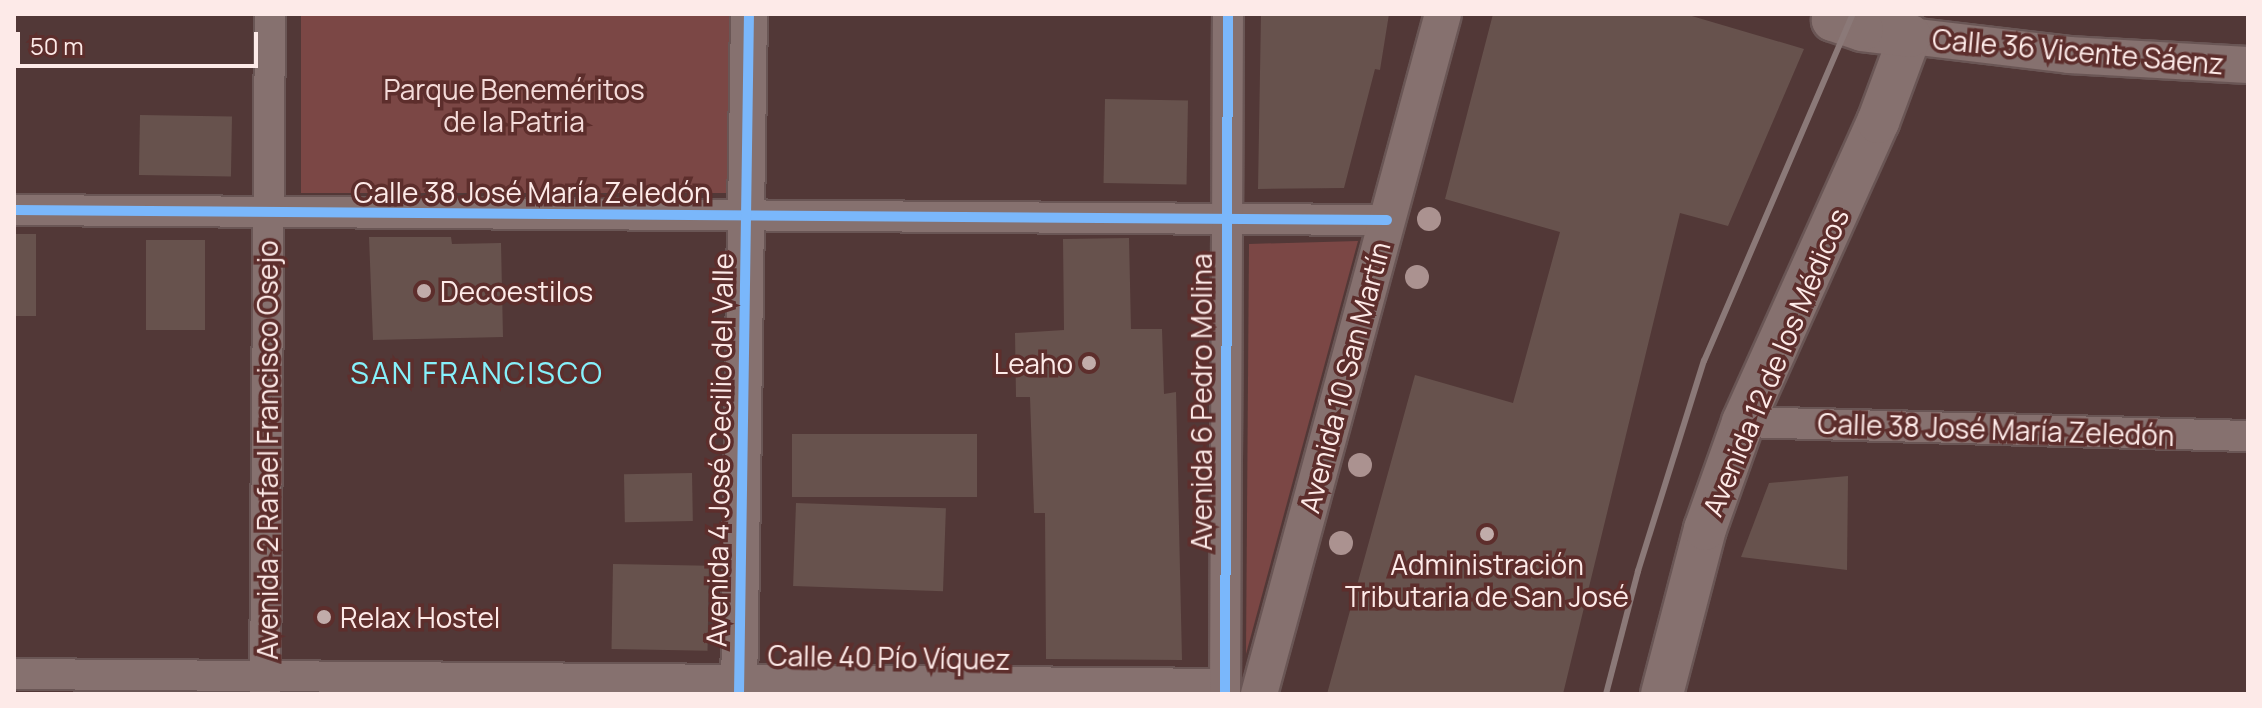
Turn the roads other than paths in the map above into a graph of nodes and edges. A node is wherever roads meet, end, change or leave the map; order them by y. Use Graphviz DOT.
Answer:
graph roads {
  1 [pos="270,14"];
  2 [pos="749,14"];
  3 [pos="1228,14"];
  4 [pos="1443,14"];
  5 [pos="1843,18"];
  6 [pos="1910,36"];
  7 [pos="2248,65"];
  8 [pos="14,210"];
  9 [pos="268,214"];
  10 [pos="746,218"];
  11 [pos="1226,218"];
  12 [pos="1387,220"];
  13 [pos="1743,422"];
  14 [pos="2248,436"];
  15 [pos="14,674"];
  16 [pos="265,684"];
  17 [pos="739,687"];
  18 [pos="1225,689"];
  19 [pos="1259,694"];
  20 [pos="1662,694"];
  1 -- 9 [label="street, Avenida 2 Rafael Francisco Osejo"];
  2 -- 10 [label="street, Avenida 4 José Cecilio del Valle"];
  3 -- 11 [label="street, Avenida 6 Pedro Molina"];
  4 -- 12 [label="street, Avenida 10 San Martín"];
  5 -- 6 [label="main road, Calle 36 Vicente Sáenz"];
  6 -- 7 [label="street, Calle 36 Vicente Sáenz"];
  6 -- 13 [label="main road, Avenida 12 de los Médicos"];
  8 -- 9 [label="street, Calle 38 José María Zeledón"];
  9 -- 10 [label="street, Calle 38 José María Zeledón"];
  9 -- 16 [label="street, Avenida 2 Rafael Francisco Osejo"];
  10 -- 11 [label="street, Calle 38 José María Zeledón"];
  10 -- 17 [label="street, Avenida 4 José Cecilio del Valle"];
  11 -- 12 [label="street, Calle 38 José María Zeledón"];
  11 -- 18 [label="street, Avenida 6 Pedro Molina"];
  12 -- 19 [label="street, Avenida 10 San Martín"];
  13 -- 14 [label="street, Calle 38 José María Zeledón"];
  13 -- 20 [label="main road, Avenida 12 de los Médicos"];
  15 -- 16 [label="street, Calle 40 Pío Víquez"];
  16 -- 17 [label="street, Calle 40 Pío Víquez"];
  17 -- 18 [label="street, Calle 40 Pío Víquez"];
}
